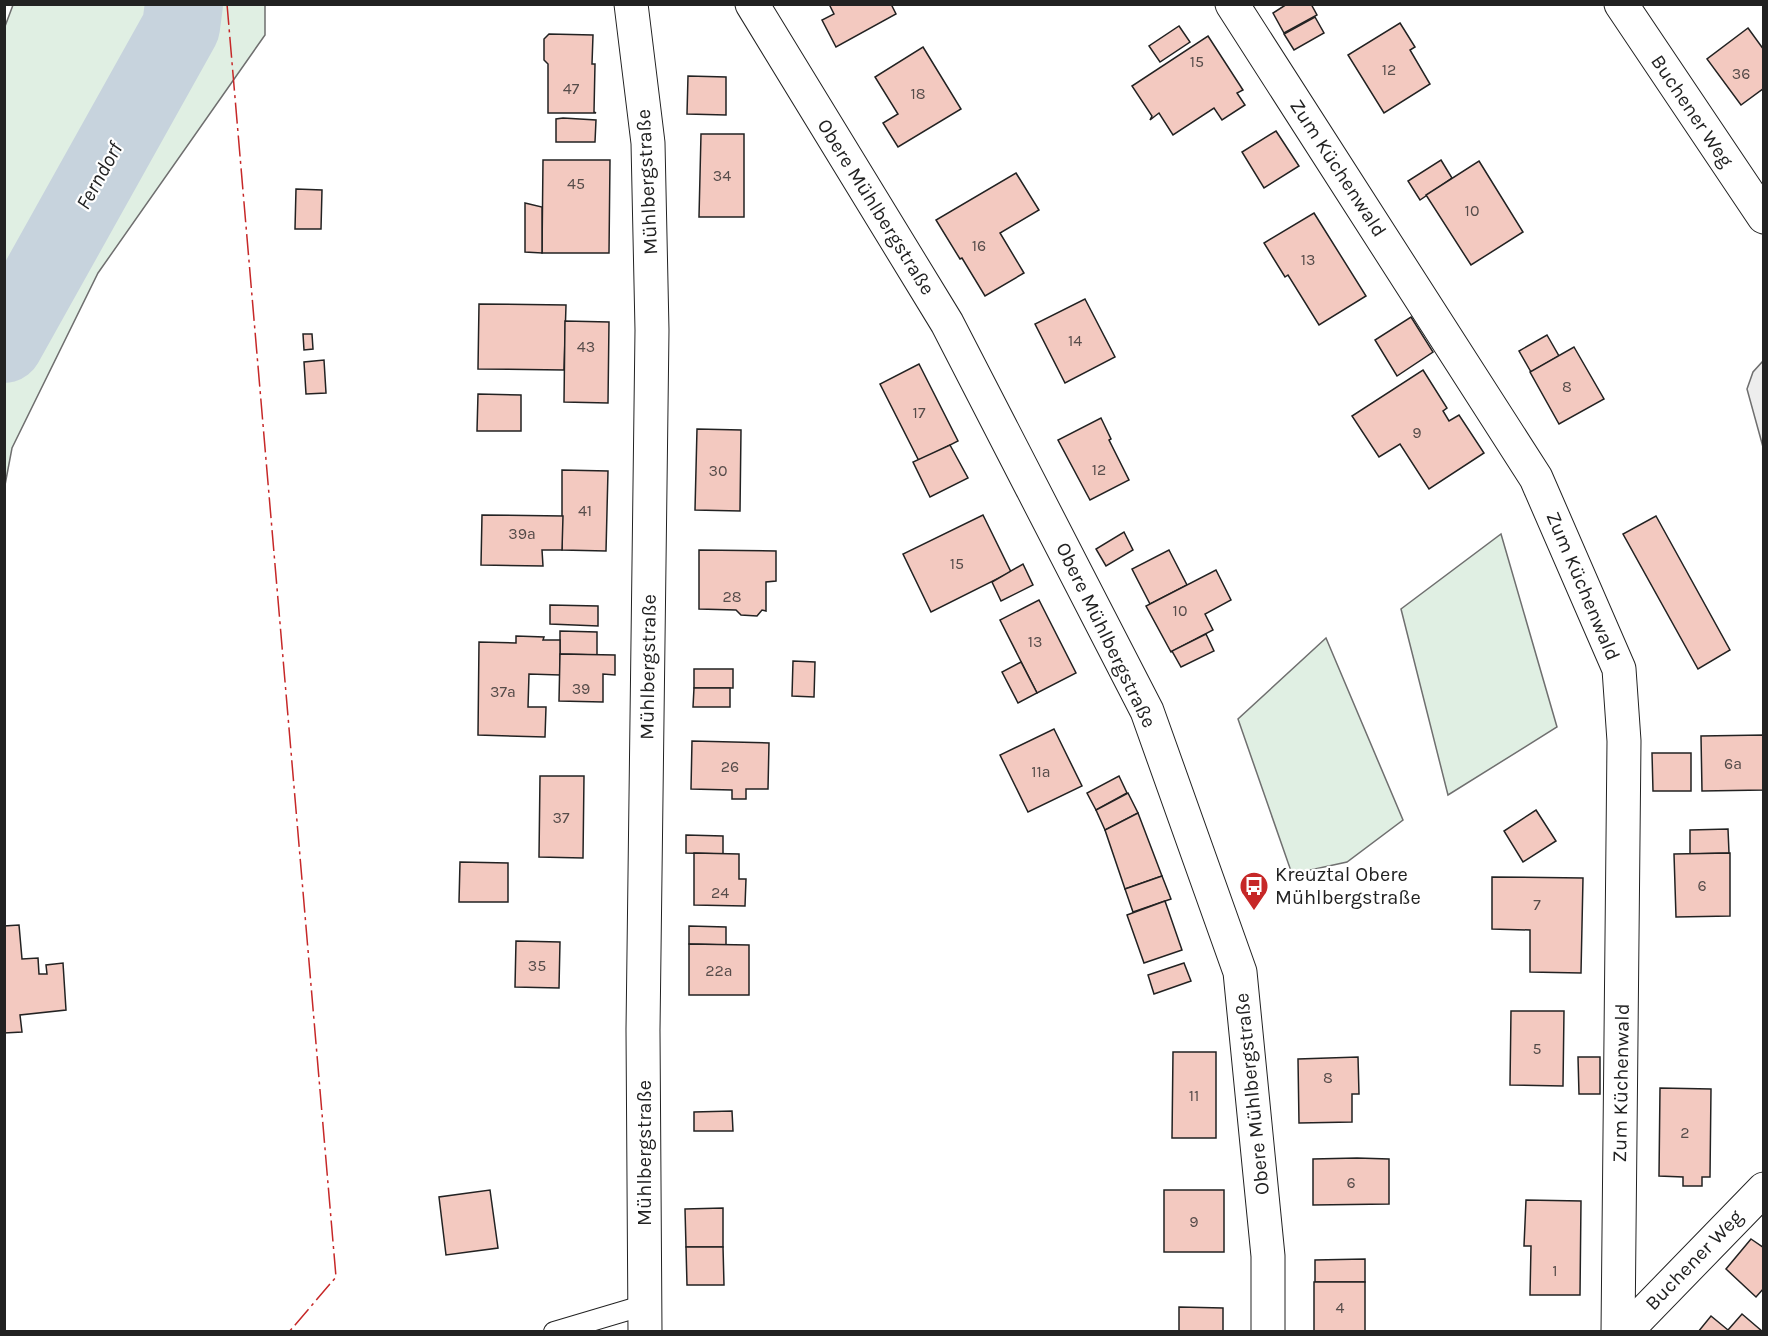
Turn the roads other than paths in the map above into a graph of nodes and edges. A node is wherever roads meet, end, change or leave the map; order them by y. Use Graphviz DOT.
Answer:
graph roads {
  1 [pos="632,4"];
  2 [pos="752,4"];
  3 [pos="1232,4"];
  4 [pos="1621,4"];
  5 [pos="1764,217"];
  6 [pos="1764,1189"];
  7 [pos="645,1318"];
  8 [pos="554,1332"];
  9 [pos="1268,1332"];
  10 [pos="1618,1332"];
  11 [pos="1625,1332"];
  1 -- 7 [label="street, Mühlbergstraße"];
  2 -- 9 [label="street, Obere Mühlbergstraße"];
  3 -- 10 [label="street, Zum Küchenwald"];
  4 -- 5 [label="street, Buchener Weg"];
  6 -- 11 [label="street, Buchener Weg"];
  7 -- 8 [label="lane"];
}
